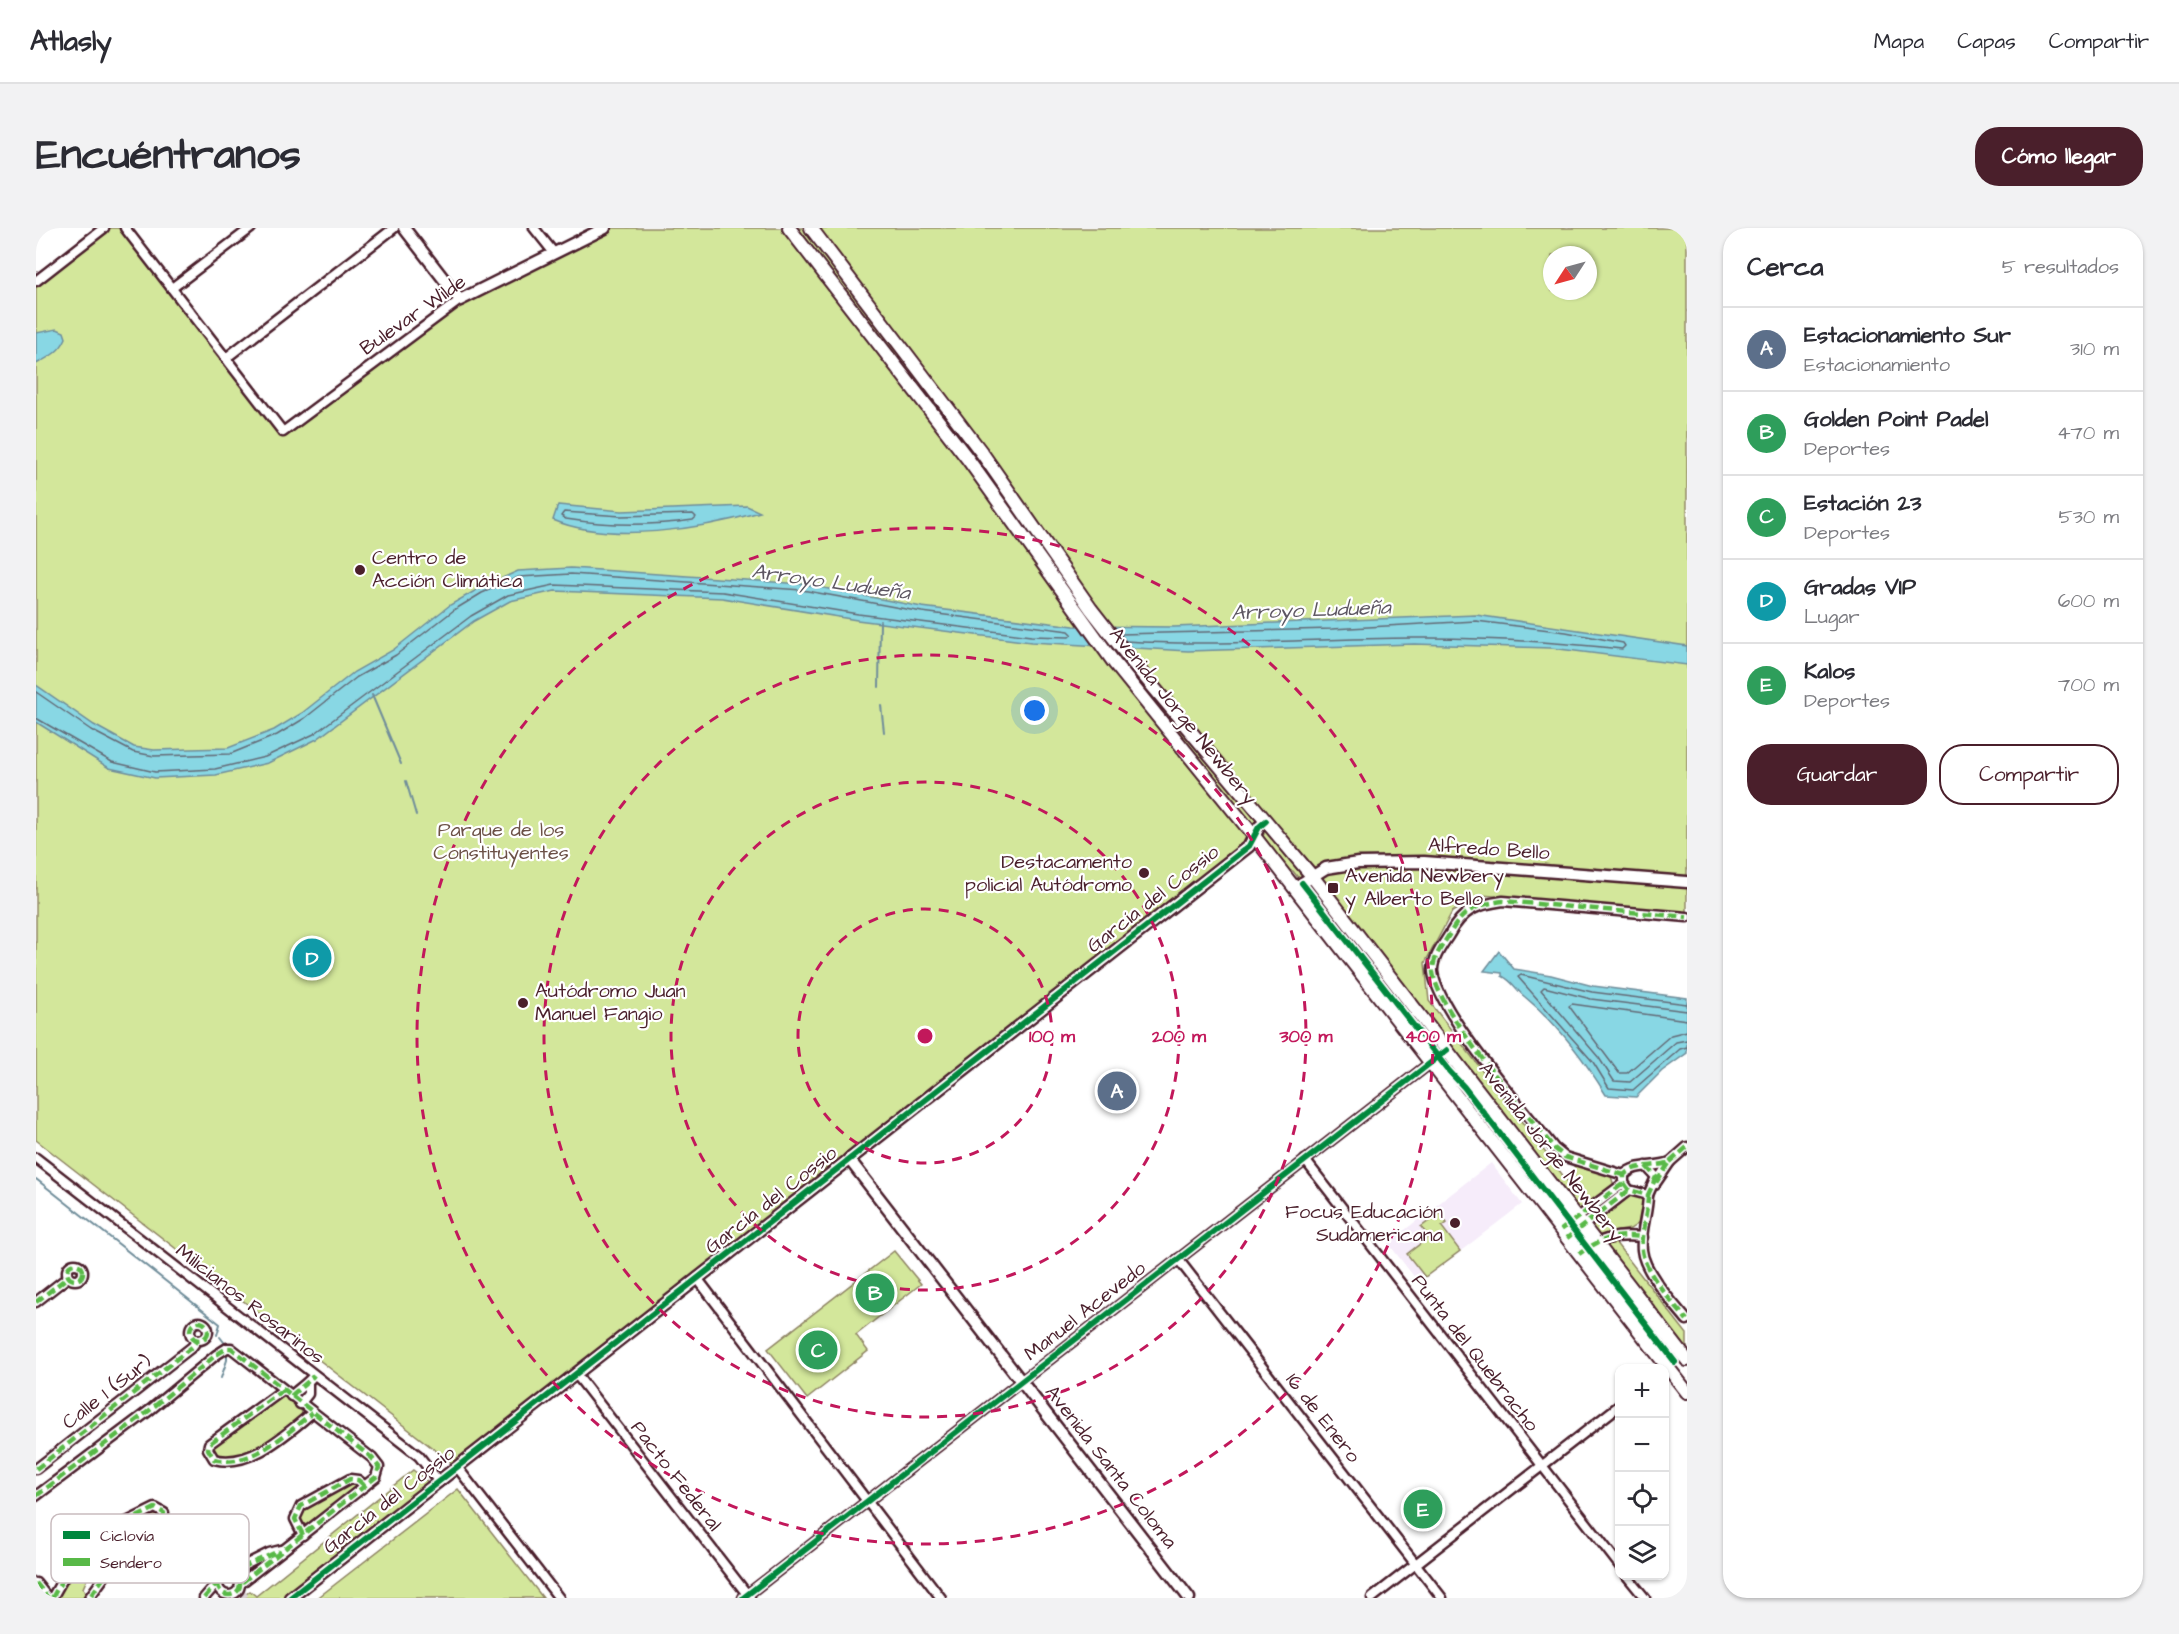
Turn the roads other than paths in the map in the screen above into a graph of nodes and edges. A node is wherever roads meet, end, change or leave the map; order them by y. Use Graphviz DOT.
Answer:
graph roads {
  1 [pos="104,228"];
  2 [pos="124,228"];
  3 [pos="251,228"];
  4 [pos="394,228"];
  5 [pos="404,228"];
  6 [pos="534,228"];
  7 [pos="605,228"];
  8 [pos="789,228"];
  9 [pos="811,228"];
  10 [pos="554,253"];
  11 [pos="36,281"];
  12 [pos="172,288"];
  13 [pos="460,300"];
  14 [pos="226,358"];
  15 [pos="1266,821"];
  16 [pos="1254,836"];
  17 [pos="1312,876"];
  18 [pos="1687,882"];
  19 [pos="1294,888"];
  20 [pos="1687,917"];
  21 [pos="1447,1050"];
  22 [pos="1430,1062"];
  23 [pos="1687,1148"];
  24 [pos="36,1158"];
  25 [pos="849,1159"];
  26 [pos="1305,1160"];
  27 [pos="1670,1162"];
  28 [pos="1646,1166"];
  29 [pos="1626,1183"];
  30 [pos="1655,1184"];
  31 [pos="1648,1195"];
  32 [pos="1580,1222"];
  33 [pos="1564,1234"];
  34 [pos="1643,1237"];
  35 [pos="1596,1242"];
  36 [pos="1579,1254"];
  37 [pos="1178,1259"];
  38 [pos="68,1277"];
  39 [pos="697,1278"];
  40 [pos="36,1302"];
  41 [pos="1687,1320"];
  42 [pos="197,1340"];
  43 [pos="1685,1357"];
  44 [pos="1662,1364"];
  45 [pos="1669,1367"];
  46 [pos="1669,1372"];
  47 [pos="576,1374"];
  48 [pos="314,1375"];
  49 [pos="1021,1381"];
  50 [pos="308,1384"];
  51 [pos="283,1390"];
  52 [pos="1687,1392"];
  53 [pos="291,1396"];
  54 [pos="300,1404"];
  55 [pos="1615,1410"];
  56 [pos="312,1413"];
  57 [pos="1542,1466"];
  58 [pos="457,1467"];
  59 [pos="36,1469"];
  60 [pos="439,1482"];
  61 [pos="365,1486"];
  62 [pos="36,1496"];
  63 [pos="866,1502"];
  64 [pos="143,1514"];
  65 [pos="162,1514"];
  66 [pos="303,1535"];
  67 [pos="284,1549"];
  68 [pos="1615,1560"];
  69 [pos="249,1563"];
  70 [pos="1416,1564"];
  71 [pos="249,1579"];
  72 [pos="1631,1580"];
  73 [pos="36,1583"];
  74 [pos="61,1583"];
  75 [pos="100,1583"];
  76 [pos="217,1583"];
  77 [pos="218,1583"];
  78 [pos="245,1583"];
  79 [pos="233,1593"];
  80 [pos="747,1597"];
  81 [pos="48,1598"];
  82 [pos="52,1598"];
  83 [pos="89,1598"];
  84 [pos="204,1598"];
  85 [pos="290,1598"];
  86 [pos="558,1598"];
  87 [pos="941,1598"];
  88 [pos="1189,1598"];
  89 [pos="1372,1598"];
  90 [pos="1442,1598"];
  91 [pos="1645,1598"];
  1 -- 11 [label="street"];
  2 -- 12 [label="street"];
  3 -- 12 [label="street"];
  4 -- 14 [label="street"];
  5 -- 13 [label="street"];
  6 -- 10 [label="street"];
  7 -- 10 [label="street, Bulevar Wilde"];
  8 -- 16 [label="main road, Avenida Jorge Newbery"];
  9 -- 15 [label="main road, Avenida Jorge Newbery"];
  10 -- 13 [label="street, Bulevar Wilde"];
  12 -- 14 [label="street"];
  13 -- 14 [label="street, Bulevar Wilde"];
  15 -- 16 [label="street, García del Cossio"];
  15 -- 17 [label="main road, Avenida Jorge Newbery"];
  16 -- 19 [label="main road, Avenida Jorge Newbery"];
  16 -- 25 [label="street, García del Cossio"];
  17 -- 18 [label="street, Alfredo Bello"];
  17 -- 19 [label="street, Alfredo Bello"];
  17 -- 21 [label="main road, Avenida Jorge Newbery"];
  19 -- 22 [label="main road, Avenida Jorge Newbery"];
  20 -- 29 [label="street"];
  21 -- 22 [label="street, Manuel Acevedo"];
  21 -- 32 [label="main road, Avenida Jorge Newbery"];
  22 -- 26 [label="street, Manuel Acevedo"];
  22 -- 33 [label="main road, Avenida Jorge Newbery"];
  23 -- 27 [label="street"];
  24 -- 48 [label="street, Milicianos Rosarinos"];
  25 -- 39 [label="street, García del Cossio"];
  25 -- 49 [label="street, Avenida Santa Coloma"];
  26 -- 37 [label="street, Manuel Acevedo"];
  26 -- 57 [label="street, Punta del Quebracho"];
  27 -- 28 [label="street"];
  27 -- 30 [label="street"];
  28 -- 29 [label="street"];
  28 -- 30 [label="street"];
  29 -- 31 [label="street"];
  29 -- 32 [label="street"];
  30 -- 31 [label="street"];
  31 -- 34 [label="street"];
  32 -- 33 [label="street"];
  32 -- 35 [label="main road, Avenida Jorge Newbery"];
  33 -- 36 [label="main road, Avenida Jorge Newbery"];
  34 -- 35 [label="street"];
  34 -- 41 [label="street"];
  35 -- 36 [label="street"];
  35 -- 43 [label="main road, Avenida Jorge Newbery"];
  36 -- 44 [label="main road, Avenida Jorge Newbery"];
  37 -- 49 [label="street, Manuel Acevedo"];
  37 -- 70 [label="street, 16 de Enero"];
  38 -- 40 [label="street"];
  39 -- 47 [label="street, García del Cossio"];
  39 -- 63 [label="street"];
  42 -- 59 [label="street, Calle 1 (Sur)"];
  43 -- 45 [label="street"];
  46 -- 52 [label="main road, Avenida Jorge Newbery"];
  47 -- 58 [label="street, García del Cossio"];
  47 -- 80 [label="street, Pacto Federal"];
  48 -- 50 [label="street"];
  48 -- 60 [label="street, Milicianos Rosarinos"];
  49 -- 63 [label="street, Manuel Acevedo"];
  49 -- 88 [label="street, Avenida Santa Coloma"];
  50 -- 53 [label="street"];
  50 -- 54 [label="street"];
  51 -- 53 [label="street"];
  51 -- 56 [label="street"];
  51 -- 62 [label="street"];
  53 -- 54 [label="street"];
  54 -- 56 [label="street"];
  55 -- 57 [label="street"];
  56 -- 61 [label="street"];
  57 -- 68 [label="street, Punta del Quebracho"];
  57 -- 70 [label="street"];
  58 -- 60 [label="street, García del Cossio"];
  58 -- 86 [label="street"];
  60 -- 85 [label="street, García del Cossio"];
  61 -- 66 [label="street"];
  61 -- 66 [label="street"];
  63 -- 80 [label="street, Manuel Acevedo"];
  63 -- 87 [label="street"];
  64 -- 65 [label="street"];
  66 -- 67 [label="street"];
  67 -- 69 [label="street"];
  67 -- 71 [label="street"];
  70 -- 89 [label="street"];
  70 -- 90 [label="street, 16 de Enero"];
  72 -- 91 [label="street"];
  73 -- 81 [label="street"];
  74 -- 82 [label="street"];
  75 -- 83 [label="street"];
  76 -- 84 [label="street"];
  77 -- 79 [label="street"];
  78 -- 79 [label="street"];
}
